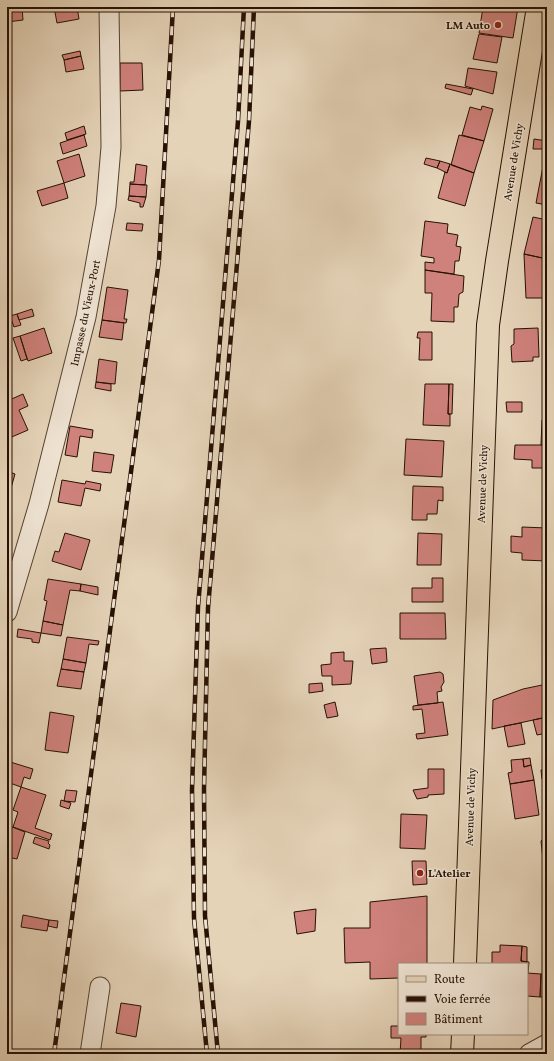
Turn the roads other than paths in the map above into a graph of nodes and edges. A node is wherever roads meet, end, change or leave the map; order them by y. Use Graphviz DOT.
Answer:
graph roads {
  1 [pos="109,7"];
  2 [pos="538,7"];
  3 [pos="7,612"];
  4 [pos="465,963"];
  5 [pos="100,987"];
  6 [pos="463,1035"];
  7 [pos="547,1044"];
  8 [pos="90,1054"];
  9 [pos="462,1054"];
  10 [pos="529,1054"];
  1 -- 3 [label="street, Impasse du Vieux-Port"];
  2 -- 4 [label="main road, Avenue de Vichy"];
  5 -- 8 [label="street"];
  6 -- 9 [label="main road"];
  7 -- 10 [label="street"];
}
